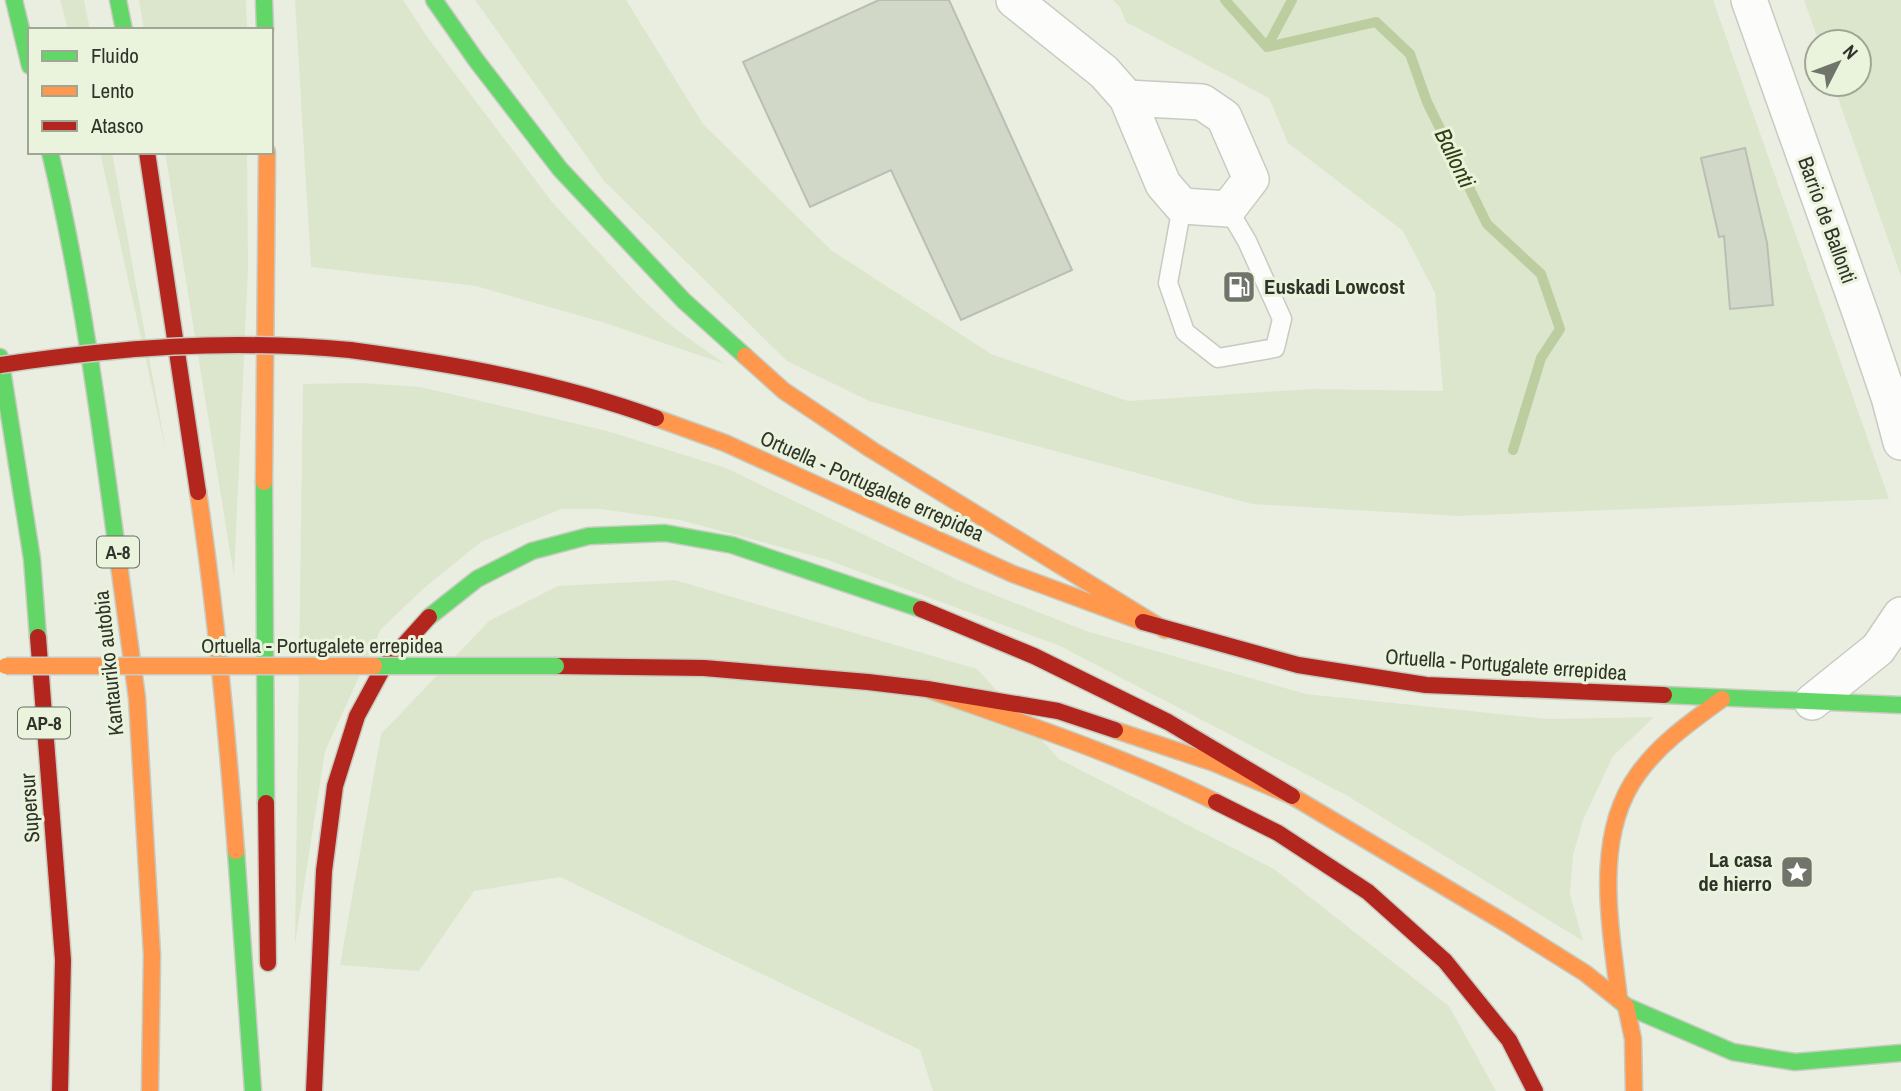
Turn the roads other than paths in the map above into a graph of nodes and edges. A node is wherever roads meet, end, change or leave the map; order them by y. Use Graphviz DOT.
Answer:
graph roads {
  1 [pos="14,0"];
  2 [pos="118,0"];
  3 [pos="264,0"];
  4 [pos="434,0"];
  5 [pos="1014,0"];
  6 [pos="1749,0"];
  7 [pos="124,28"];
  8 [pos="265,28"];
  9 [pos="28,58"];
  10 [pos="1127,98"];
  11 [pos="50,154"];
  12 [pos="147,154"];
  13 [pos="267,154"];
  14 [pos="1182,206"];
  15 [pos="1228,209"];
  16 [pos="0,357"];
  17 [pos="0,365"];
  18 [pos="1901,442"];
  19 [pos="1901,615"];
  20 [pos="1165,631"];
  21 [pos="2,666"];
  22 [pos="927,689"];
  23 [pos="1722,699"];
  24 [pos="1812,702"];
  25 [pos="1894,705"];
  26 [pos="1901,718"];
  27 [pos="1292,796"];
  28 [pos="268,976"];
  29 [pos="1622,1002"];
  30 [pos="265,1027"];
  31 [pos="1900,1055"];
  32 [pos="60,1091"];
  33 [pos="150,1091"];
  34 [pos="253,1091"];
  35 [pos="261,1091"];
  36 [pos="314,1091"];
  37 [pos="1535,1091"];
  38 [pos="1634,1091"];
  1 -- 9 [label="main road"];
  2 -- 7 [label="main road"];
  3 -- 8 [label="main road"];
  4 -- 20 [label="main road"];
  5 -- 10 [label="street"];
  6 -- 18 [label="street, Barrio de Ballonti"];
  10 -- 14 [label="street"];
  10 -- 15 [label="street"];
  11 -- 33 [label="main road, Kantauriko autobia / A-8"];
  12 -- 34 [label="main road"];
  13 -- 28 [label="main road"];
  14 -- 15 [label="street"];
  14 -- 15 [label="lane"];
  16 -- 32 [label="main road, Supersur / AP-8"];
  17 -- 20 [label="main road, Ortuella - Portugalete errepidea, bridge"];
  19 -- 24 [label="street"];
  20 -- 23 [label="main road, Ortuella - Portugalete errepidea"];
  21 -- 22 [label="main road, Ortuella - Portugalete errepidea, bridge"];
  22 -- 27 [label="main road, Ortuella - Portugalete errepidea"];
  22 -- 37 [label="main road"];
  23 -- 24 [label="main road, Ortuella - Portugalete errepidea"];
  23 -- 29 [label="main road"];
  24 -- 25 [label="main road, Ortuella - Portugalete errepidea"];
  25 -- 26 [label="main road"];
  27 -- 29 [label="main road, Ortuella - Portugalete errepidea"];
  27 -- 36 [label="main road"];
  29 -- 31 [label="main road, Ortuella - Portugalete errepidea"];
  29 -- 38 [label="main road"];
  30 -- 35 [label="main road"];
}
